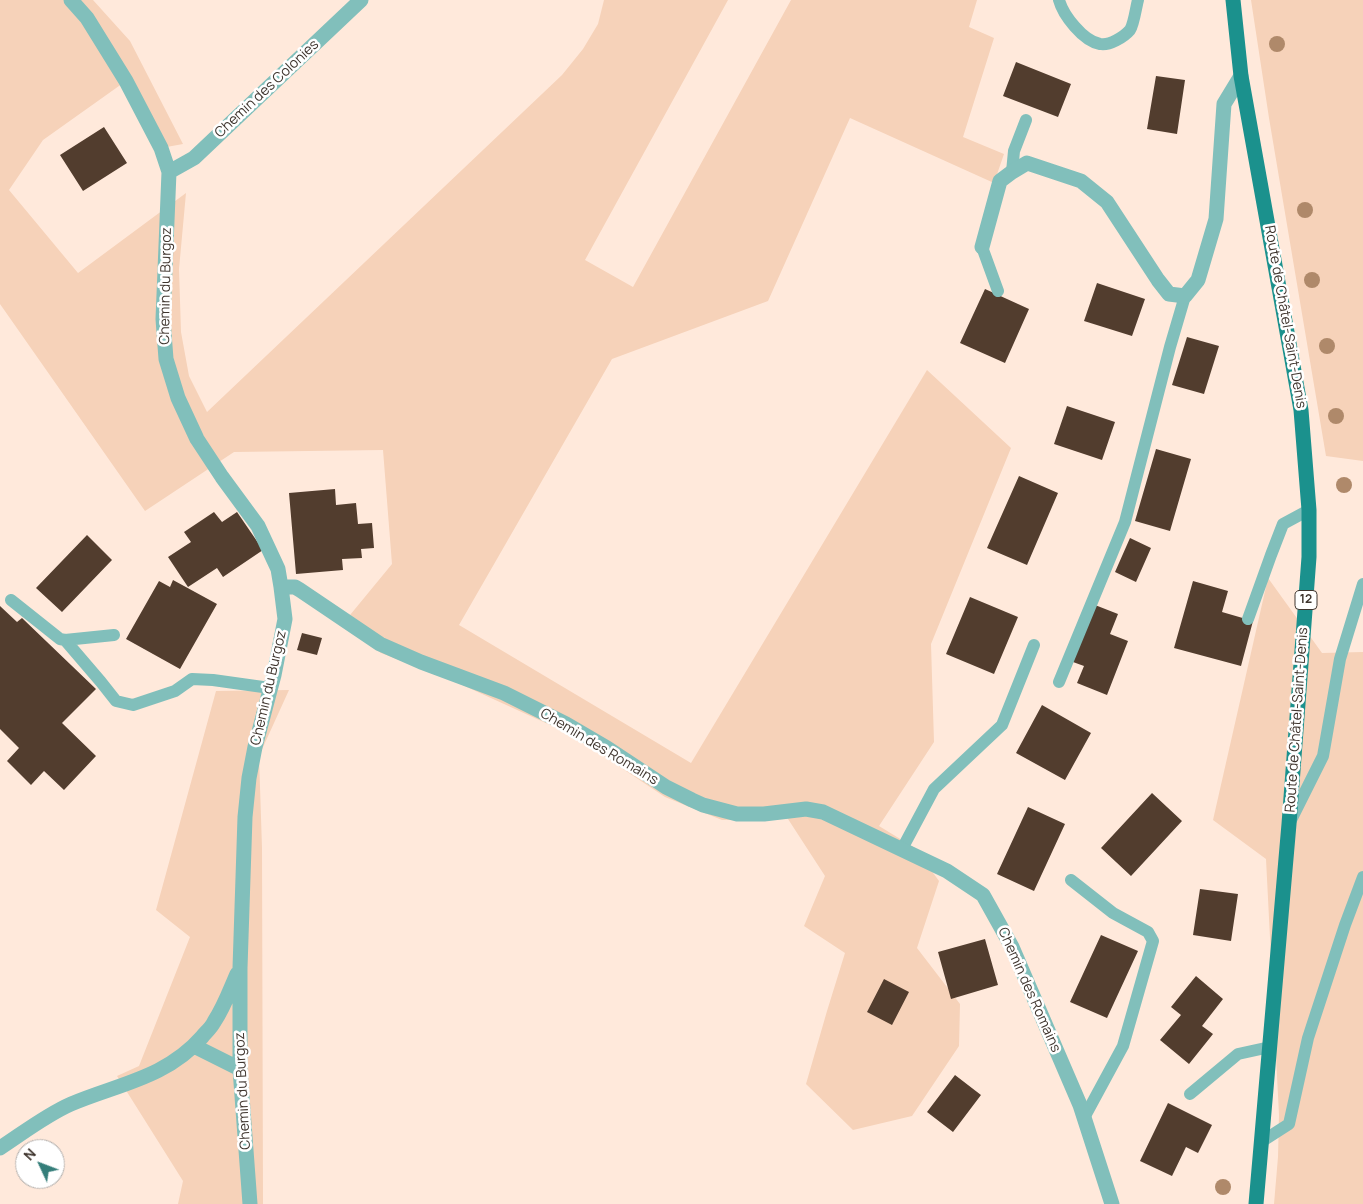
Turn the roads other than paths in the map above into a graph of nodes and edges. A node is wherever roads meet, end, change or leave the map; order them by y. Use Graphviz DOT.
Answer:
graph roads {
  1 [pos="71,0"];
  2 [pos="361,0"];
  3 [pos="1059,0"];
  4 [pos="1138,0"];
  5 [pos="1233,0"];
  6 [pos="1241,76"];
  7 [pos="1026,120"];
  8 [pos="170,172"];
  9 [pos="1012,172"];
  10 [pos="982,247"];
  11 [pos="998,291"];
  12 [pos="1185,296"];
  13 [pos="1309,510"];
  14 [pos="1363,584"];
  15 [pos="281,587"];
  16 [pos="11,600"];
  17 [pos="1248,619"];
  18 [pos="114,635"];
  19 [pos="65,640"];
  20 [pos="1034,645"];
  21 [pos="1059,682"];
  22 [pos="270,688"];
  23 [pos="1289,824"];
  24 [pos="902,849"];
  25 [pos="1363,877"];
  26 [pos="1071,880"];
  27 [pos="240,968"];
  28 [pos="194,1046"];
  29 [pos="1270,1047"];
  30 [pos="240,1069"];
  31 [pos="1190,1094"];
  32 [pos="1084,1118"];
  33 [pos="1261,1142"];
  34 [pos="0,1148"];
  35 [pos="250,1204"];
  36 [pos="1112,1204"];
  37 [pos="1256,1204"];
  1 -- 8 [label="street"];
  2 -- 8 [label="street, Chemin des Colonies"];
  3 -- 4 [label="lane"];
  5 -- 6 [label="main road, Route de Châtel-Saint-Denis / 12"];
  6 -- 12 [label="street"];
  6 -- 13 [label="main road, Route de Châtel-Saint-Denis / 12"];
  7 -- 9 [label="lane"];
  8 -- 15 [label="street, Chemin du Burgoz"];
  9 -- 10 [label="street"];
  9 -- 12 [label="street"];
  10 -- 11 [label="lane"];
  12 -- 21 [label="lane"];
  13 -- 17 [label="lane"];
  13 -- 23 [label="main road, Route de Châtel-Saint-Denis / 12"];
  14 -- 23 [label="lane"];
  15 -- 22 [label="street, Chemin du Burgoz"];
  15 -- 24 [label="street, Chemin des Romains"];
  16 -- 19 [label="lane"];
  18 -- 19 [label="lane"];
  19 -- 22 [label="lane"];
  20 -- 24 [label="lane"];
  22 -- 27 [label="street, Chemin du Burgoz"];
  23 -- 29 [label="main road, Route de Châtel-Saint-Denis / 12"];
  24 -- 32 [label="street, Chemin des Romains"];
  25 -- 33 [label="lane"];
  26 -- 32 [label="lane"];
  27 -- 28 [label="street"];
  27 -- 30 [label="street, Chemin du Burgoz"];
  28 -- 30 [label="street"];
  28 -- 34 [label="street"];
  29 -- 31 [label="lane"];
  29 -- 33 [label="main road, Route de Châtel-Saint-Denis / 12"];
  30 -- 35 [label="street, Chemin du Burgoz"];
  32 -- 36 [label="street, Chemin des Romains"];
  33 -- 37 [label="main road, Route de Châtel-Saint-Denis / 12"];
}
